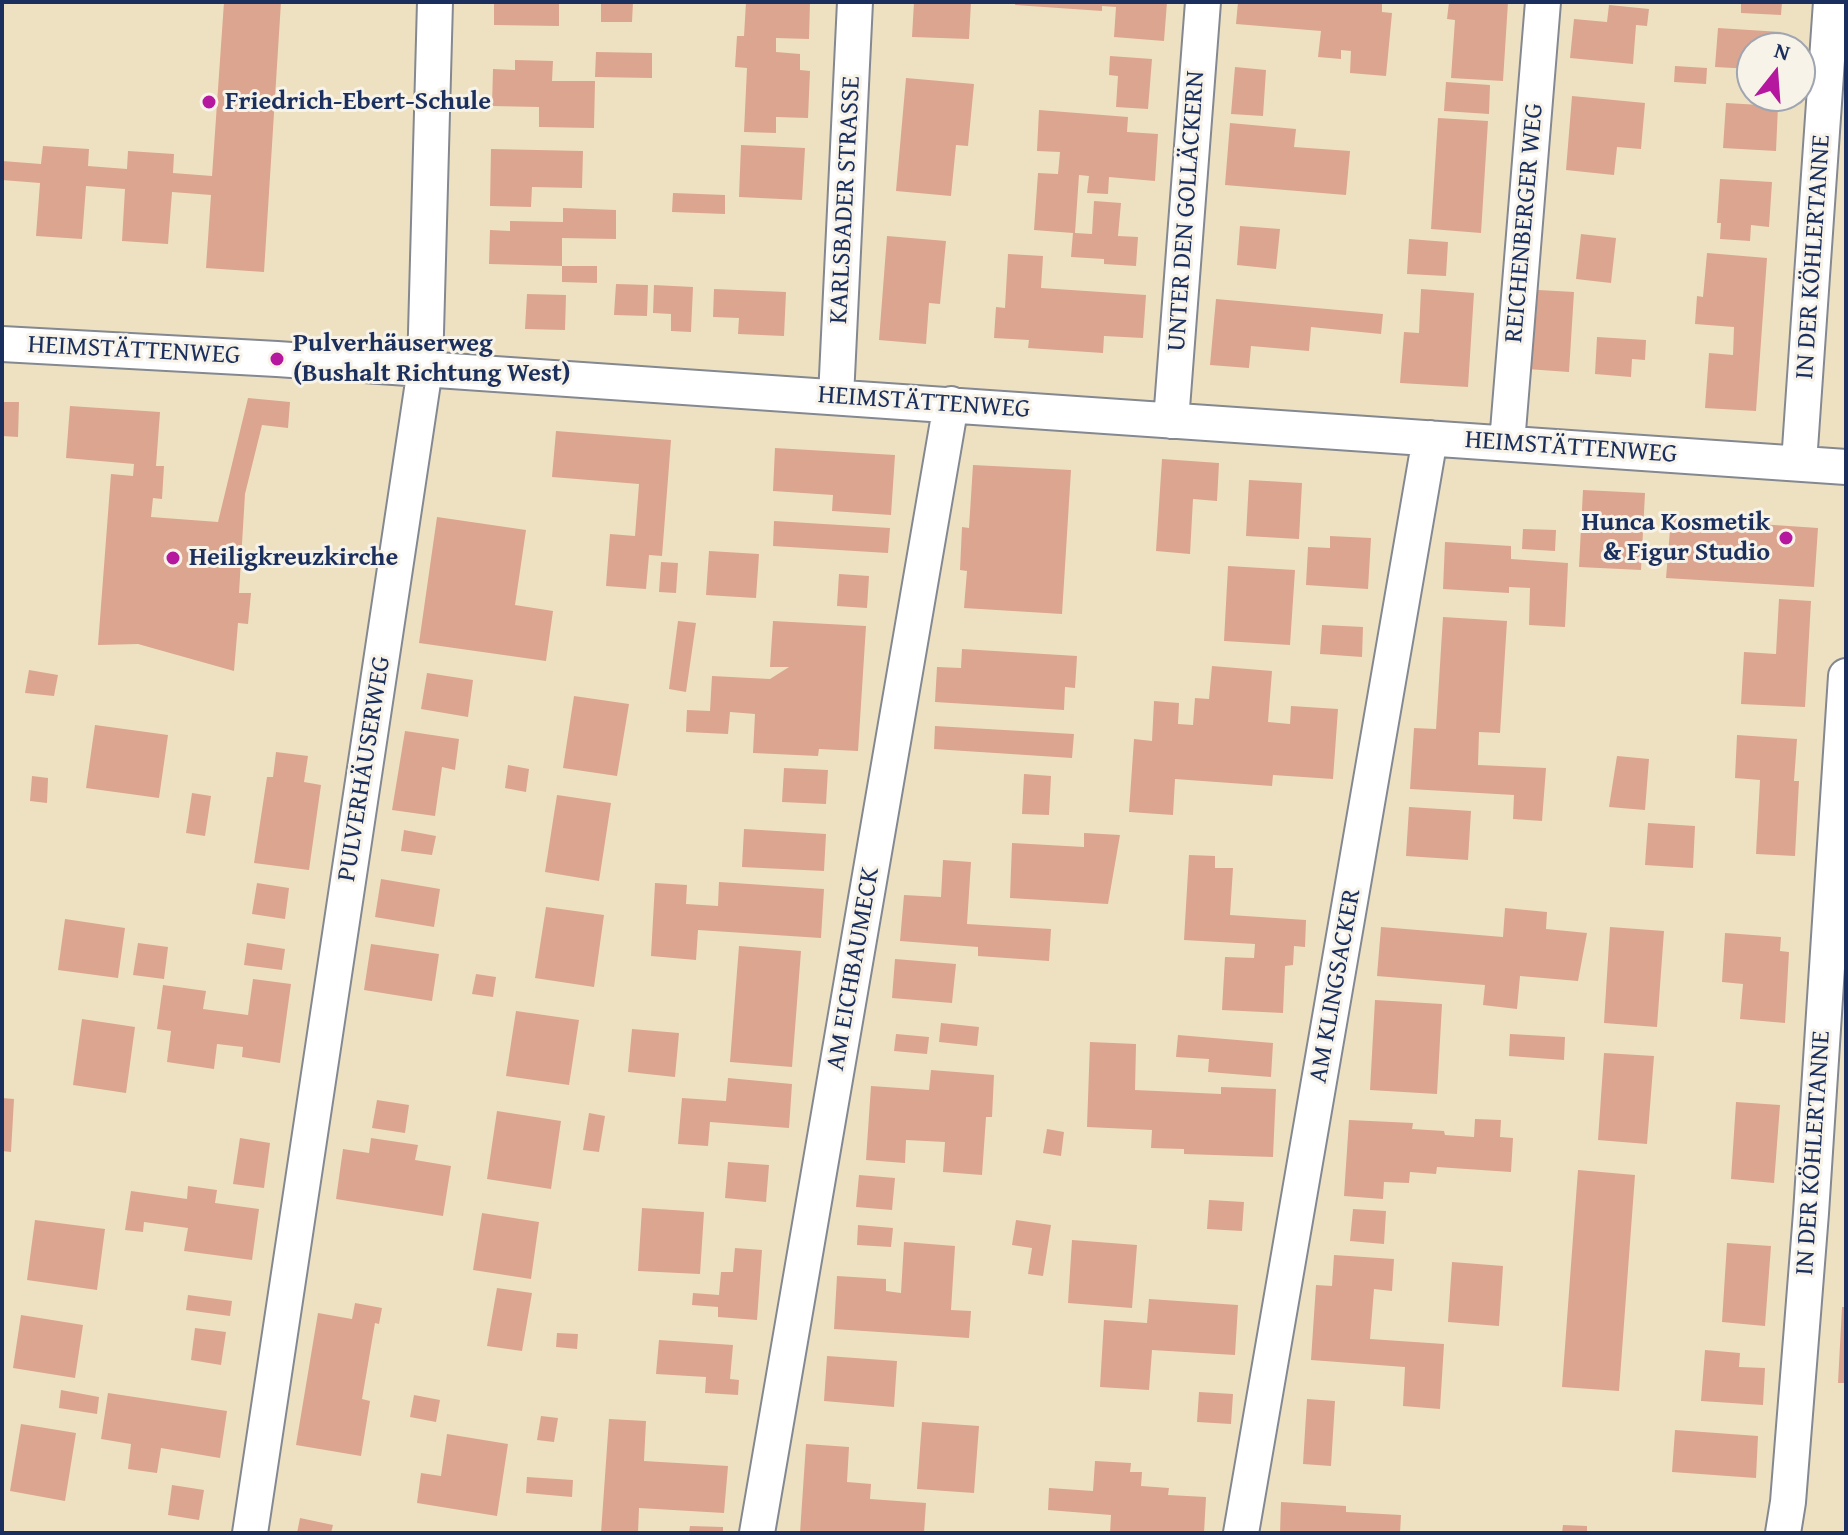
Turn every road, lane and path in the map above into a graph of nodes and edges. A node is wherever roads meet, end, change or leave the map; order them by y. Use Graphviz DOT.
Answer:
graph roads {
  1 [pos="435,2"];
  2 [pos="855,2"];
  3 [pos="1203,2"];
  4 [pos="1543,2"];
  5 [pos="1831,2"];
  6 [pos="2,344"];
  7 [pos="425,369"];
  8 [pos="836,397"];
  9 [pos="951,404"];
  10 [pos="1171,421"];
  11 [pos="1430,438"];
  12 [pos="1507,443"];
  13 [pos="1799,463"];
  14 [pos="1846,467"];
  15 [pos="1846,676"];
  16 [pos="250,1533"];
  17 [pos="757,1533"];
  18 [pos="1241,1533"];
  19 [pos="1783,1533"];
  1 -- 7 [label="street, PULVERHÄUSERWEG"];
  2 -- 8 [label="street, KARLSBADER STRASSE"];
  3 -- 10 [label="street, UNTER DEN GOLLÄCKERN"];
  4 -- 12 [label="street, REICHENBERGER WEG"];
  5 -- 13 [label="street, IN DER KÖHLERTANNE"];
  6 -- 7 [label="street, HEIMSTÄTTENWEG"];
  7 -- 8 [label="street, HEIMSTÄTTENWEG"];
  7 -- 16 [label="street, PULVERHÄUSERWEG"];
  8 -- 9 [label="street, HEIMSTÄTTENWEG"];
  9 -- 10 [label="street, HEIMSTÄTTENWEG"];
  9 -- 17 [label="street, AM EICHBAUMECK"];
  10 -- 11 [label="street, HEIMSTÄTTENWEG"];
  11 -- 12 [label="street, HEIMSTÄTTENWEG"];
  11 -- 18 [label="street, AM KLINGSACKER"];
  12 -- 13 [label="street, HEIMSTÄTTENWEG"];
  13 -- 14 [label="street, HEIMSTÄTTENWEG"];
  15 -- 19 [label="street, IN DER KÖHLERTANNE"];
}
